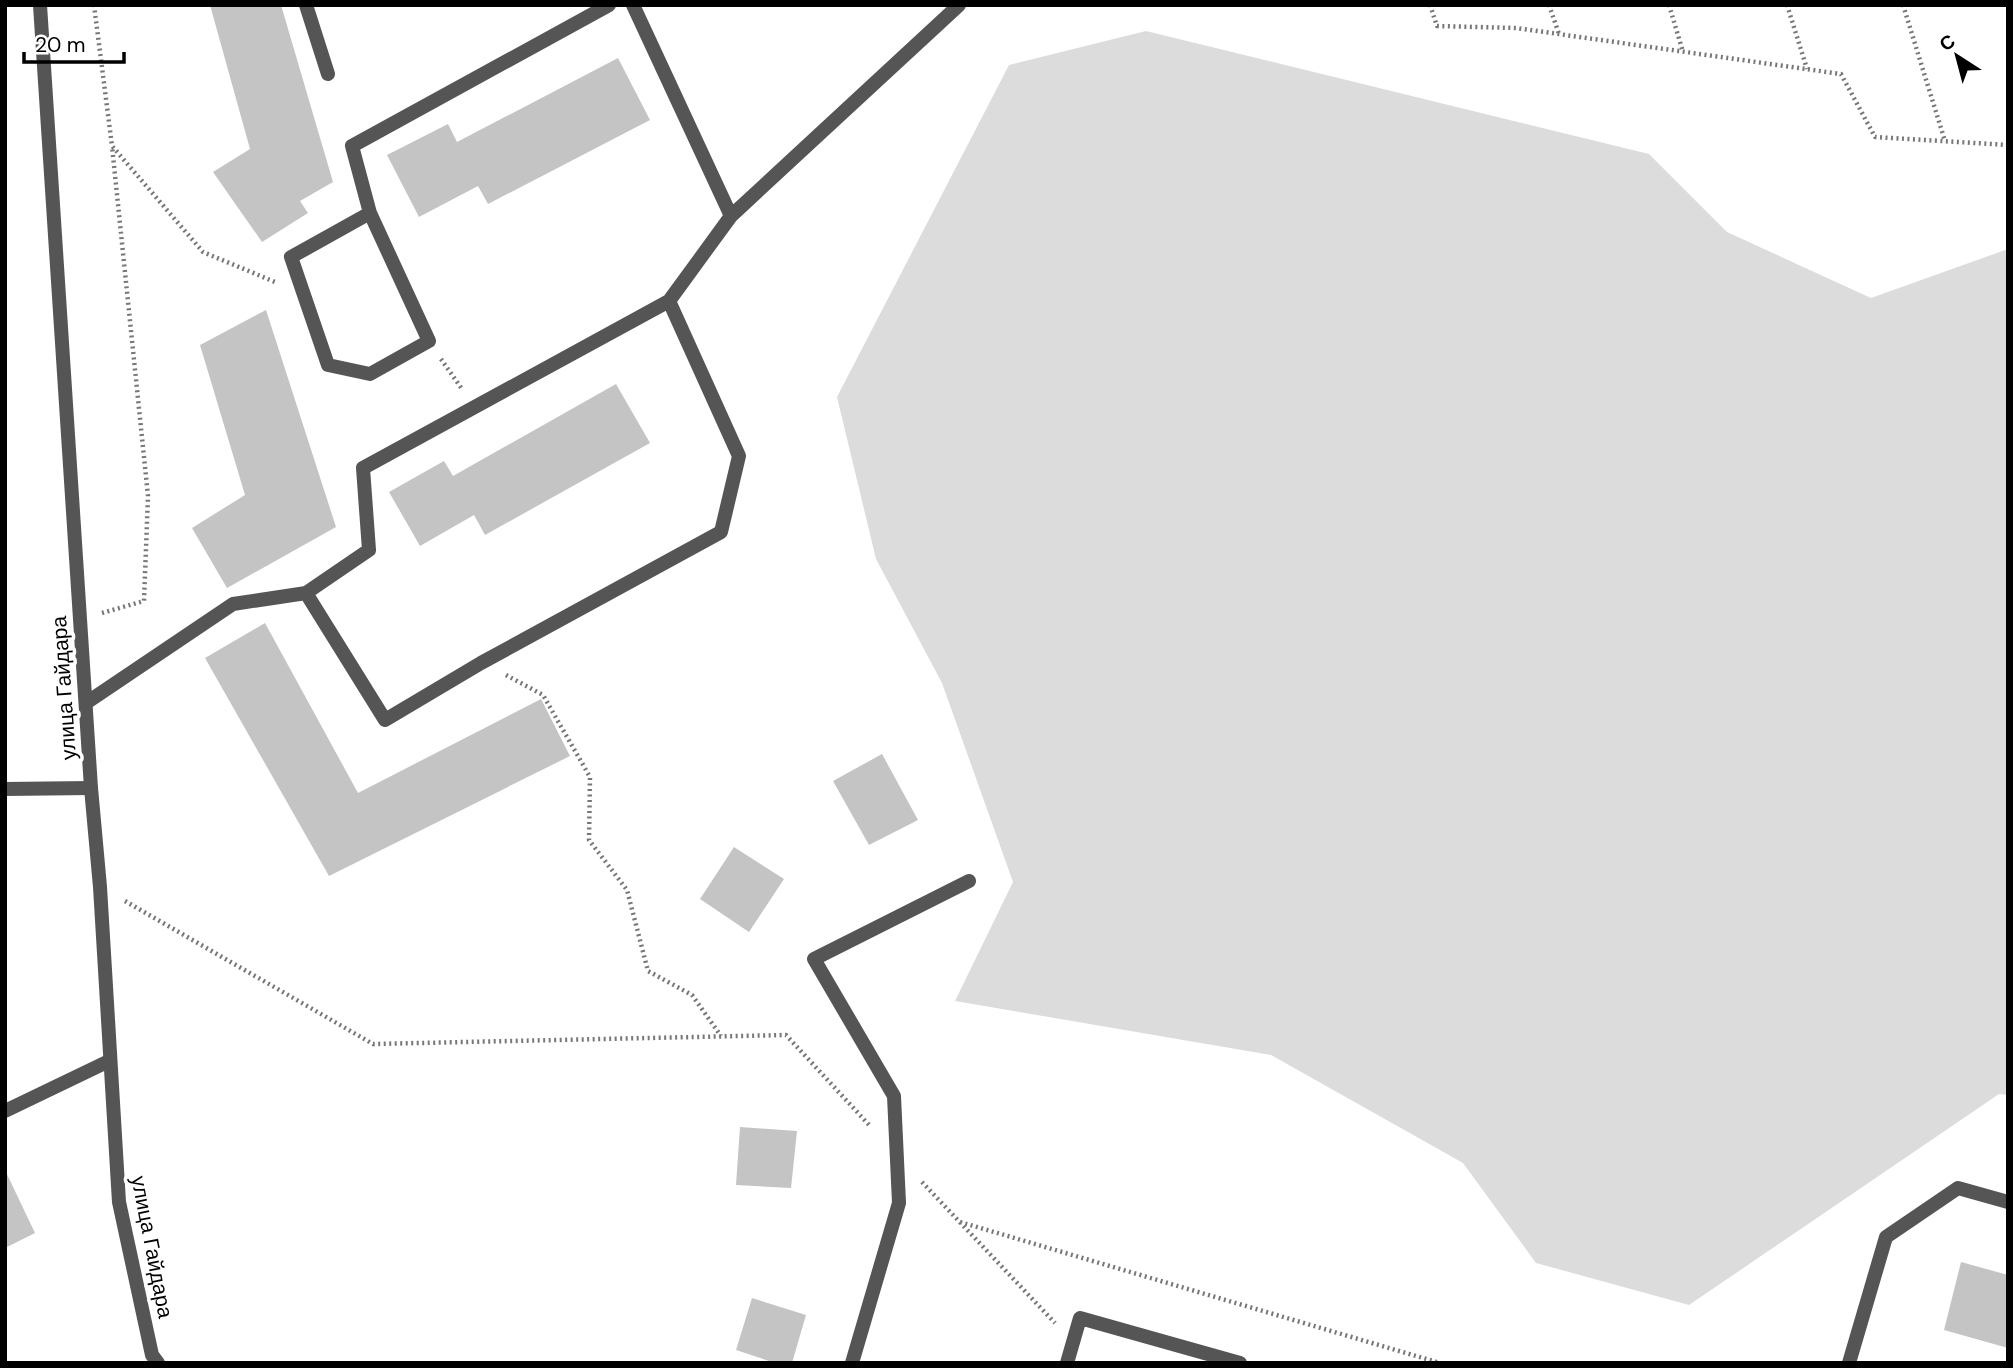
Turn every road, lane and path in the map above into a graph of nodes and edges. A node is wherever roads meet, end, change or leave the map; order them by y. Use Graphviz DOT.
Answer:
graph roads {
  1 [pos="40,5"];
  2 [pos="94,5"];
  3 [pos="306,5"];
  4 [pos="609,5"];
  5 [pos="633,5"];
  6 [pos="960,5"];
  7 [pos="1430,5"];
  8 [pos="1549,5"];
  9 [pos="1669,5"];
  10 [pos="1787,5"];
  11 [pos="1903,5"];
  12 [pos="1559,34"];
  13 [pos="1683,52"];
  14 [pos="1807,69"];
  15 [pos="328,74"];
  16 [pos="1945,141"];
  17 [pos="2008,145"];
  18 [pos="112,146"];
  19 [pos="370,213"];
  20 [pos="731,216"];
  21 [pos="303,293"];
  22 [pos="669,301"];
  23 [pos="429,341"];
  24 [pos="474,408"];
  25 [pos="306,593"];
  26 [pos="95,615"];
  27 [pos="481,663"];
  28 [pos="86,703"];
  29 [pos="91,788"];
  30 [pos="5,789"];
  31 [pos="969,881"];
  32 [pos="122,899"];
  33 [pos="721,1036"];
  34 [pos="109,1061"];
  35 [pos="5,1111"];
  36 [pos="895,1154"];
  37 [pos="2008,1202"];
  38 [pos="959,1221"];
  39 [pos="1073,1342"];
  40 [pos="158,1363"];
  41 [pos="852,1363"];
  42 [pos="1067,1363"];
  43 [pos="1240,1363"];
  44 [pos="1440,1363"];
  45 [pos="1849,1363"];
  1 -- 28 [label="street, улица Гайдара"];
  2 -- 18 [label="path"];
  3 -- 15 [label="street"];
  4 -- 19 [label="street"];
  5 -- 20 [label="street"];
  6 -- 20 [label="street"];
  7 -- 12 [label="path"];
  8 -- 12 [label="path"];
  9 -- 13 [label="path"];
  10 -- 14 [label="path"];
  11 -- 16 [label="path"];
  12 -- 13 [label="path"];
  13 -- 14 [label="path"];
  14 -- 16 [label="path"];
  16 -- 17 [label="path"];
  18 -- 21 [label="path"];
  18 -- 26 [label="path"];
  19 -- 21 [label="street"];
  19 -- 23 [label="street"];
  20 -- 22 [label="street"];
  21 -- 23 [label="street"];
  22 -- 24 [label="street"];
  22 -- 27 [label="street"];
  23 -- 24 [label="path"];
  24 -- 25 [label="street"];
  25 -- 27 [label="street"];
  25 -- 28 [label="street"];
  27 -- 33 [label="path"];
  28 -- 29 [label="street, улица Гайдара"];
  29 -- 30 [label="street"];
  29 -- 34 [label="street, улица Гайдара"];
  31 -- 36 [label="street"];
  32 -- 33 [label="path"];
  33 -- 36 [label="path"];
  34 -- 35 [label="street"];
  34 -- 40 [label="street, улица Гайдара"];
  36 -- 38 [label="path"];
  36 -- 41 [label="street"];
  37 -- 45 [label="street"];
  38 -- 39 [label="path"];
  38 -- 44 [label="path"];
  39 -- 42 [label="street"];
  39 -- 43 [label="street"];
}
